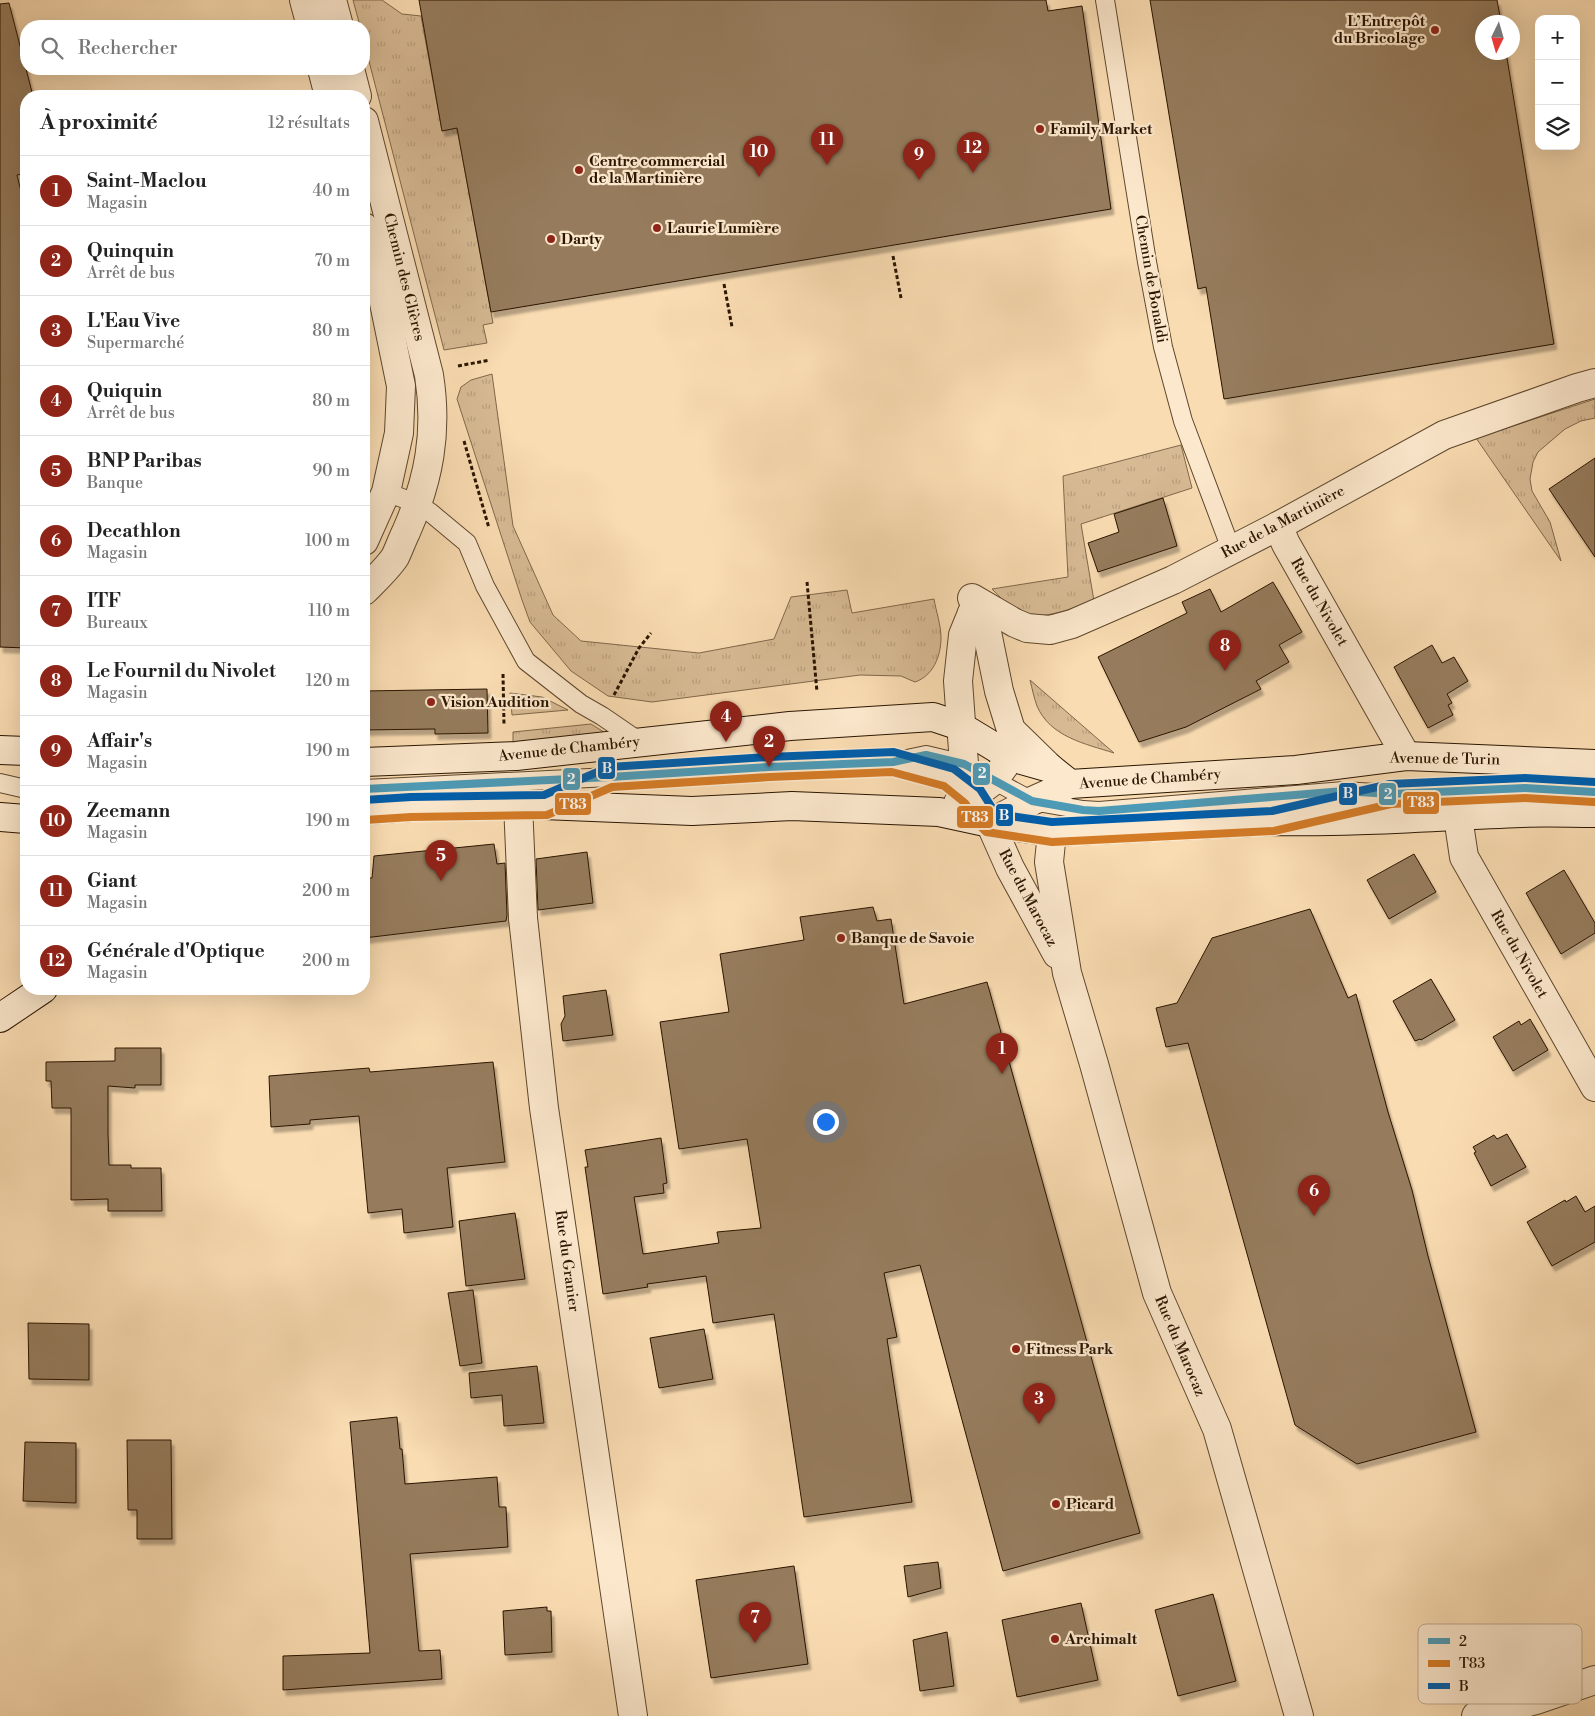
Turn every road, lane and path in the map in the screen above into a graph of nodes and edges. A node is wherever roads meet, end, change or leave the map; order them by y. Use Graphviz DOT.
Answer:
graph roads {
  1 [pos="304,0"];
  2 [pos="332,0"];
  3 [pos="1106,0"];
  4 [pos="309,20"];
  5 [pos="337,20"];
  6 [pos="324,75"];
  7 [pos="352,75"];
  8 [pos="327,90"];
  9 [pos="355,90"];
  10 [pos="370,144"];
  11 [pos="370,249"];
  12 [pos="893,256"];
  13 [pos="724,284"];
  14 [pos="383,298"];
  15 [pos="901,298"];
  16 [pos="732,326"];
  17 [pos="490,360"];
  18 [pos="467,364"];
  19 [pos="429,375"];
  20 [pos="1595,384"];
  21 [pos="456,437"];
  22 [pos="386,492"];
  23 [pos="418,504"];
  24 [pos="1278,526"];
  25 [pos="370,528"];
  26 [pos="492,537"];
  27 [pos="1231,549"];
  28 [pos="807,582"];
  29 [pos="370,584"];
  30 [pos="972,598"];
  31 [pos="651,632"];
  32 [pos="817,692"];
  33 [pos="611,703"];
  34 [pos="960,726"];
  35 [pos="1011,730"];
  36 [pos="640,742"];
  37 [pos="0,750"];
  38 [pos="20,751"];
  39 [pos="1406,756"];
  40 [pos="1011,757"];
  41 [pos="370,762"];
  42 [pos="893,762"];
  43 [pos="964,764"];
  44 [pos="1595,764"];
  45 [pos="1296,770"];
  46 [pos="1060,776"];
  47 [pos="20,777"];
  48 [pos="610,777"];
  49 [pos="0,782"];
  50 [pos="20,787"];
  51 [pos="983,788"];
  52 [pos="370,789"];
  53 [pos="1595,792"];
  54 [pos="1390,794"];
  55 [pos="1032,801"];
  56 [pos="518,804"];
  57 [pos="546,805"];
  58 [pos="370,810"];
  59 [pos="939,812"];
  60 [pos="1595,813"];
  61 [pos="0,817"];
  62 [pos="1458,817"];
  63 [pos="20,819"];
  64 [pos="1273,821"];
  65 [pos="990,823"];
  66 [pos="1052,832"];
  67 [pos="1067,973"];
  68 [pos="34,995"];
  69 [pos="0,1018"];
  70 [pos="1595,1087"];
  71 [pos="1595,1680"];
  72 [pos="1582,1684"];
  73 [pos="1521,1704"];
  74 [pos="633,1716"];
  75 [pos="1299,1716"];
  76 [pos="1476,1716"];
  1 -- 4 [label="street"];
  2 -- 5 [label="street"];
  3 -- 27 [label="lane, Chemin de Bonaldi"];
  6 -- 8 [label="street"];
  7 -- 9 [label="street"];
  10 -- 19 [label="street, Chemin des Glières"];
  11 -- 14 [label="street, Chemin des Glières"];
  12 -- 15 [label="path"];
  13 -- 16 [label="path"];
  14 -- 19 [label="street, Chemin des Glières"];
  14 -- 22 [label="street, Chemin des Glières"];
  17 -- 18 [label="path"];
  19 -- 23 [label="street, Chemin des Glières"];
  20 -- 24 [label="street, Rue de la Martinière"];
  21 -- 26 [label="path"];
  22 -- 23 [label="lane"];
  22 -- 25 [label="street, Chemin des Glières"];
  23 -- 29 [label="street, Chemin des Glières"];
  23 -- 36 [label="lane"];
  24 -- 27 [label="street, Rue de la Martinière"];
  24 -- 39 [label="street, Rue du Nivolet"];
  27 -- 30 [label="street, Rue de la Martinière"];
  28 -- 32 [label="path"];
  31 -- 33 [label="path"];
  34 -- 35 [label="street, Rue du Marocaz"];
  34 -- 36 [label="street, Avenue de Chambéry"];
  34 -- 40 [label="street, Avenue de Chambéry"];
  34 -- 43 [label="street, Rue du Marocaz"];
  35 -- 40 [label="street"];
  35 -- 46 [label="street"];
  36 -- 41 [label="street, Avenue de Chambéry"];
  37 -- 38 [label="street"];
  39 -- 44 [label="street, Avenue de Turin"];
  39 -- 45 [label="street, Avenue de Turin"];
  40 -- 46 [label="street, Avenue de Chambéry"];
  40 -- 51 [label="street"];
  42 -- 43 [label="lane"];
  42 -- 48 [label="lane"];
  42 -- 51 [label="lane"];
  43 -- 51 [label="street, Rue du Marocaz"];
  45 -- 46 [label="street, Avenue de Chambéry"];
  46 -- 55 [label="street"];
  47 -- 49 [label="lane"];
  48 -- 52 [label="lane"];
  48 -- 57 [label="lane"];
  49 -- 50 [label="lane"];
  51 -- 55 [label="lane"];
  51 -- 59 [label="street"];
  51 -- 65 [label="street, Rue du Marocaz"];
  53 -- 54 [label="lane"];
  54 -- 55 [label="lane"];
  54 -- 64 [label="lane"];
  55 -- 65 [label="street"];
  56 -- 57 [label="street"];
  56 -- 58 [label="street"];
  56 -- 74 [label="street, Rue du Granier"];
  57 -- 59 [label="street"];
  59 -- 65 [label="street"];
  60 -- 62 [label="street"];
  61 -- 63 [label="street"];
  62 -- 64 [label="street"];
  62 -- 70 [label="street, Rue du Nivolet"];
  64 -- 66 [label="street"];
  65 -- 66 [label="street"];
  65 -- 67 [label="street, Rue du Marocaz"];
  66 -- 67 [label="street, Rue du Marocaz"];
  67 -- 75 [label="street, Rue du Marocaz"];
  68 -- 69 [label="street"];
  71 -- 72 [label="street"];
  73 -- 76 [label="street"];
}
